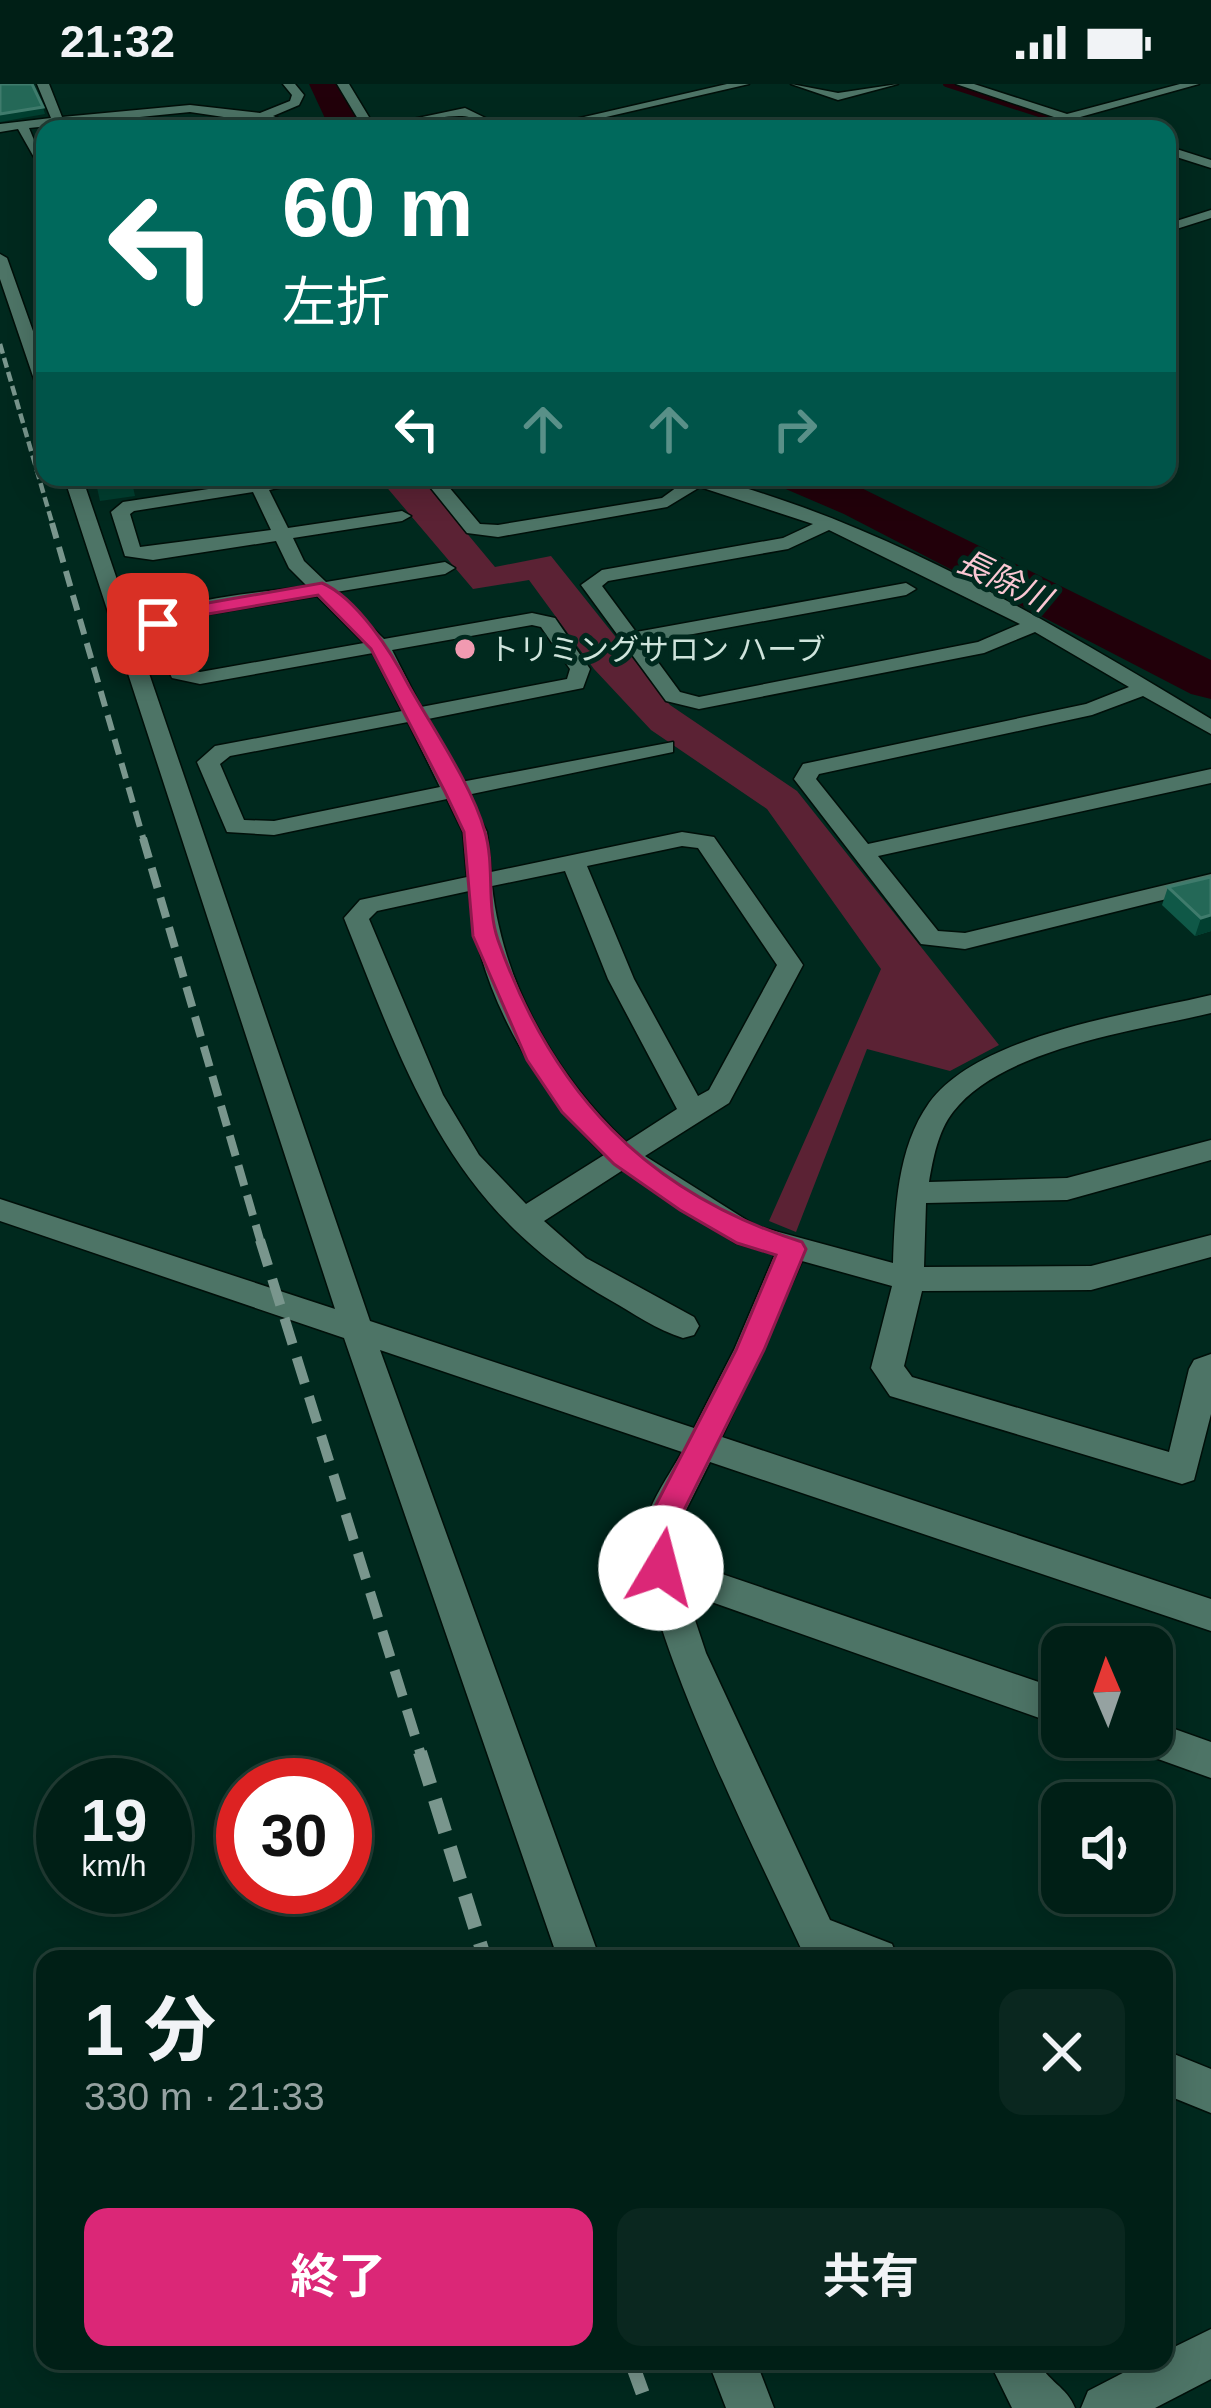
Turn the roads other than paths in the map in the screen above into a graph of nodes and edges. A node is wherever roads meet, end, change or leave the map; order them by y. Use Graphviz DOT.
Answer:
graph roads {
  1 [pos="44,84"];
  2 [pos="289,84"];
  3 [pos="343,84"];
  4 [pos="743,84"];
  5 [pos="797,84"];
  6 [pos="892,84"];
  7 [pos="962,84"];
  8 [pos="1193,84"];
  9 [pos="213,94"];
  10 [pos="133,99"];
  11 [pos="214,111"];
  12 [pos="141,114"];
  13 [pos="263,116"];
  14 [pos="1066,118"];
  15 [pos="57,120"];
  16 [pos="79,120"];
  17 [pos="274,120"];
  18 [pos="365,120"];
  19 [pos="425,120"];
  20 [pos="482,120"];
  21 [pos="593,120"];
  22 [pos="1058,120"];
  23 [pos="1073,120"];
  24 [pos="36,124"];
  25 [pos="22,126"];
  26 [pos="0,128"];
  27 [pos="1176,153"];
  28 [pos="36,156"];
  29 [pos="1211,164"];
  30 [pos="1211,214"];
  31 [pos="1176,225"];
  32 [pos="0,258"];
  33 [pos="36,341"];
  34 [pos="77,486"];
  35 [pos="236,486"];
  36 [pos="259,486"];
  37 [pos="439,486"];
  38 [pos="684,486"];
  39 [pos="726,486"];
  40 [pos="402,516"];
  41 [pos="831,522"];
  42 [pos="280,534"];
  43 [pos="445,568"];
  44 [pos="322,589"];
  45 [pos="906,589"];
  46 [pos="1033,626"];
  47 [pos="633,639"];
  48 [pos="380,647"];
  49 [pos="1145,688"];
  50 [pos="416,715"];
  51 [pos="1211,728"];
  52 [pos="665,747"];
  53 [pos="1211,776"];
  54 [pos="456,792"];
  55 [pos="863,852"];
  56 [pos="574,863"];
  57 [pos="1211,881"];
  58 [pos="478,882"];
  59 [pos="1211,1004"];
  60 [pos="693,1113"];
  61 [pos="1211,1150"];
  62 [pos="623,1157"];
  63 [pos="912,1193"];
  64 [pos="0,1210"];
  65 [pos="523,1220"];
  66 [pos="1211,1246"];
  67 [pos="792,1249"];
  68 [pos="908,1279"];
  69 [pos="683,1326"];
  70 [pos="357,1330"];
  71 [pos="1211,1367"];
  72 [pos="700,1447"];
  73 [pos="661,1568"];
  74 [pos="1211,1616"];
  75 [pos="1041,1701"];
  76 [pos="1173,1747"];
  77 [pos="1211,1760"];
  78 [pos="821,1947"];
  79 [pos="576,1950"];
  80 [pos="1173,2076"];
  81 [pos="1211,2091"];
  82 [pos="1211,2353"];
  83 [pos="735,2370"];
  84 [pos="1017,2370"];
  85 [pos="750,2408"];
  86 [pos="1051,2408"];
  87 [pos="1106,2408"];
  1 -- 15 [label="street"];
  2 -- 13 [label="street"];
  3 -- 18 [label="street"];
  4 -- 21 [label="street"];
  5 -- 6 [label="street"];
  7 -- 14 [label="street"];
  8 -- 14 [label="street"];
  9 -- 11 [label="street"];
  10 -- 12 [label="street"];
  11 -- 12 [label="street"];
  11 -- 13 [label="street"];
  12 -- 16 [label="street"];
  13 -- 17 [label="street"];
  14 -- 22 [label="street"];
  14 -- 23 [label="street"];
  19 -- 20 [label="street"];
  24 -- 25 [label="street"];
  25 -- 26 [label="street"];
  25 -- 28 [label="street"];
  27 -- 29 [label="street"];
  30 -- 31 [label="street"];
  32 -- 33 [label="street"];
  34 -- 70 [label="street"];
  35 -- 42 [label="street"];
  36 -- 42 [label="street"];
  37 -- 38 [label="street"];
  39 -- 41 [label="street"];
  40 -- 42 [label="street"];
  41 -- 46 [label="street"];
  41 -- 47 [label="street"];
  42 -- 44 [label="street"];
  43 -- 44 [label="street"];
  44 -- 48 [label="street"];
  44 -- 48 [label="street"];
  45 -- 47 [label="street"];
  46 -- 47 [label="street"];
  46 -- 49 [label="street"];
  48 -- 50 [label="street"];
  48 -- 50 [label="street"];
  49 -- 51 [label="street"];
  49 -- 55 [label="street"];
  50 -- 54 [label="street"];
  50 -- 54 [label="street"];
  52 -- 54 [label="street"];
  53 -- 55 [label="street"];
  54 -- 58 [label="street"];
  55 -- 57 [label="street"];
  56 -- 58 [label="street"];
  56 -- 60 [label="street"];
  56 -- 60 [label="street"];
  58 -- 62 [label="street"];
  58 -- 65 [label="street"];
  59 -- 63 [label="street"];
  60 -- 62 [label="street"];
  61 -- 63 [label="street"];
  62 -- 65 [label="street"];
  62 -- 67 [label="street"];
  63 -- 68 [label="street"];
  64 -- 70 [label="street"];
  65 -- 69 [label="street"];
  66 -- 68 [label="street"];
  67 -- 68 [label="street"];
  67 -- 72 [label="street"];
  68 -- 71 [label="street"];
  70 -- 72 [label="street"];
  70 -- 79 [label="street"];
  72 -- 73 [label="street"];
  72 -- 74 [label="street"];
  73 -- 75 [label="street"];
  73 -- 78 [label="street"];
  76 -- 77 [label="street"];
  80 -- 81 [label="street"];
  82 -- 87 [label="street"];
  83 -- 85 [label="street"];
  84 -- 86 [label="street"];
}
